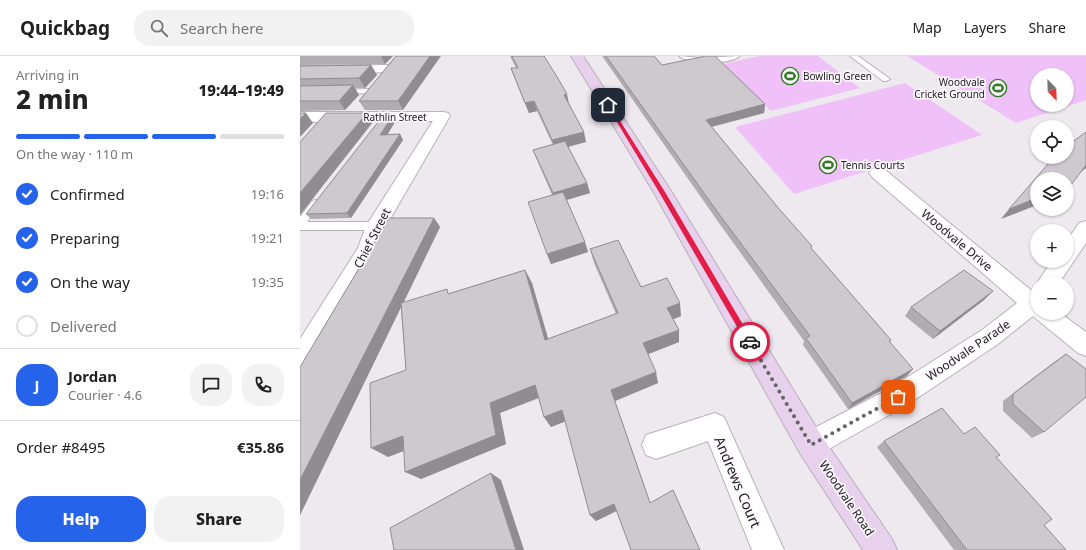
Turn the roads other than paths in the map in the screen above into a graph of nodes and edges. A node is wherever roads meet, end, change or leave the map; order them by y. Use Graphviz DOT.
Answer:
graph roads {
  1 [pos="577,56"];
  2 [pos="682,56"];
  3 [pos="737,56"];
  4 [pos="853,56"];
  5 [pos="300,70"];
  6 [pos="886,79"];
  7 [pos="371,91"];
  8 [pos="332,92"];
  9 [pos="443,116"];
  10 [pos="300,117"];
  11 [pos="329,117"];
  12 [pos="350,117"];
  13 [pos="315,133"];
  14 [pos="878,173"];
  15 [pos="320,199"];
  16 [pos="300,225"];
  17 [pos="376,226"];
  18 [pos="1086,228"];
  19 [pos="1074,246"];
  20 [pos="1030,299"];
  21 [pos="1030,311"];
  22 [pos="1055,320"];
  23 [pos="1086,346"];
  24 [pos="300,360"];
  25 [pos="656,445"];
  26 [pos="811,445"];
  27 [pos="768,550"];
  28 [pos="881,550"];
  1 -- 26 [label="main road, Woodvale Road"];
  2 -- 3 [label="lane"];
  4 -- 6 [label="lane"];
  5 -- 7 [label="street"];
  7 -- 8 [label="lane"];
  7 -- 12 [label="street"];
  9 -- 12 [label="street, Rathlin Street"];
  9 -- 17 [label="street, Chief Street"];
  10 -- 11 [label="street, Rathlin Street"];
  11 -- 12 [label="street, Rathlin Street"];
  11 -- 13 [label="street"];
  14 -- 20 [label="street, Woodvale Drive"];
  15 -- 16 [label="lane"];
  16 -- 17 [label="lane"];
  17 -- 24 [label="street, Chief Street"];
  18 -- 19 [label="street"];
  21 -- 26 [label="street, Woodvale Parade"];
  22 -- 23 [label="street, Woodvale Drive"];
  25 -- 27 [label="street, Andrews Court"];
  26 -- 28 [label="main road, Woodvale Road"];
}
